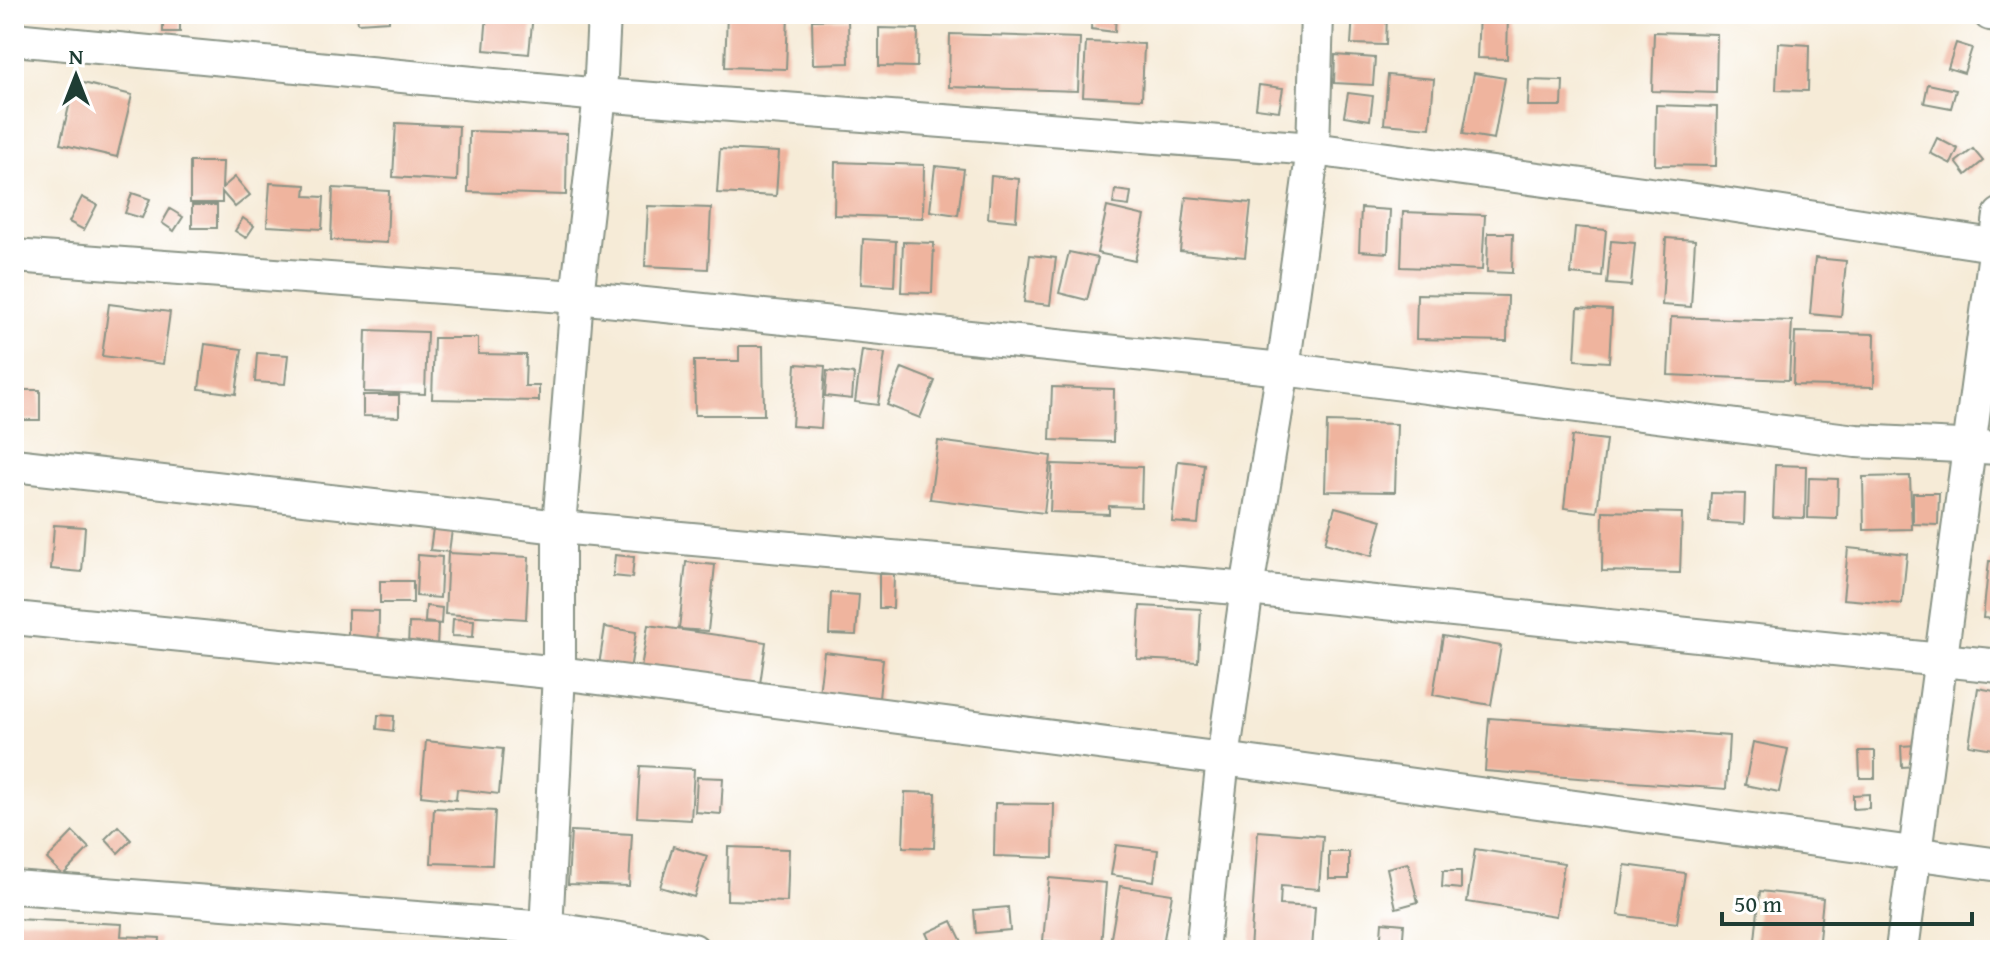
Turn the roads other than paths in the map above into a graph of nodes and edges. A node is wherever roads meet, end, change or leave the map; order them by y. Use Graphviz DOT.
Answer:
graph roads {
  1 [pos="604,14"];
  2 [pos="1317,14"];
  3 [pos="1990,14"];
  4 [pos="2000,15"];
  5 [pos="14,39"];
  6 [pos="600,95"];
  7 [pos="1313,149"];
  8 [pos="1999,235"];
  9 [pos="14,256"];
  10 [pos="577,297"];
  11 [pos="1283,369"];
  12 [pos="1968,445"];
  13 [pos="2000,448"];
  14 [pos="14,465"];
  15 [pos="559,527"];
  16 [pos="1247,589"];
  17 [pos="14,618"];
  18 [pos="1941,659"];
  19 [pos="2000,666"];
  20 [pos="559,673"];
  21 [pos="1223,759"];
  22 [pos="1917,855"];
  23 [pos="2000,865"];
  24 [pos="14,887"];
  25 [pos="546,939"];
  26 [pos="693,950"];
  27 [pos="1202,950"];
  28 [pos="1902,950"];
  1 -- 6 [label="street"];
  2 -- 7 [label="street"];
  3 -- 4 [label="street"];
  5 -- 6 [label="street"];
  6 -- 7 [label="street"];
  6 -- 10 [label="street"];
  7 -- 8 [label="street"];
  7 -- 11 [label="street"];
  8 -- 12 [label="street"];
  9 -- 10 [label="street"];
  10 -- 11 [label="street"];
  10 -- 15 [label="street"];
  11 -- 12 [label="street"];
  11 -- 16 [label="street"];
  12 -- 13 [label="street"];
  12 -- 18 [label="street"];
  14 -- 15 [label="street"];
  15 -- 16 [label="street"];
  15 -- 20 [label="street"];
  16 -- 18 [label="street"];
  16 -- 21 [label="street"];
  17 -- 20 [label="street"];
  18 -- 19 [label="street"];
  18 -- 22 [label="street"];
  20 -- 21 [label="street"];
  20 -- 25 [label="street"];
  21 -- 22 [label="street"];
  21 -- 27 [label="street"];
  22 -- 23 [label="street"];
  22 -- 28 [label="street"];
  24 -- 25 [label="street"];
  25 -- 26 [label="street"];
}
